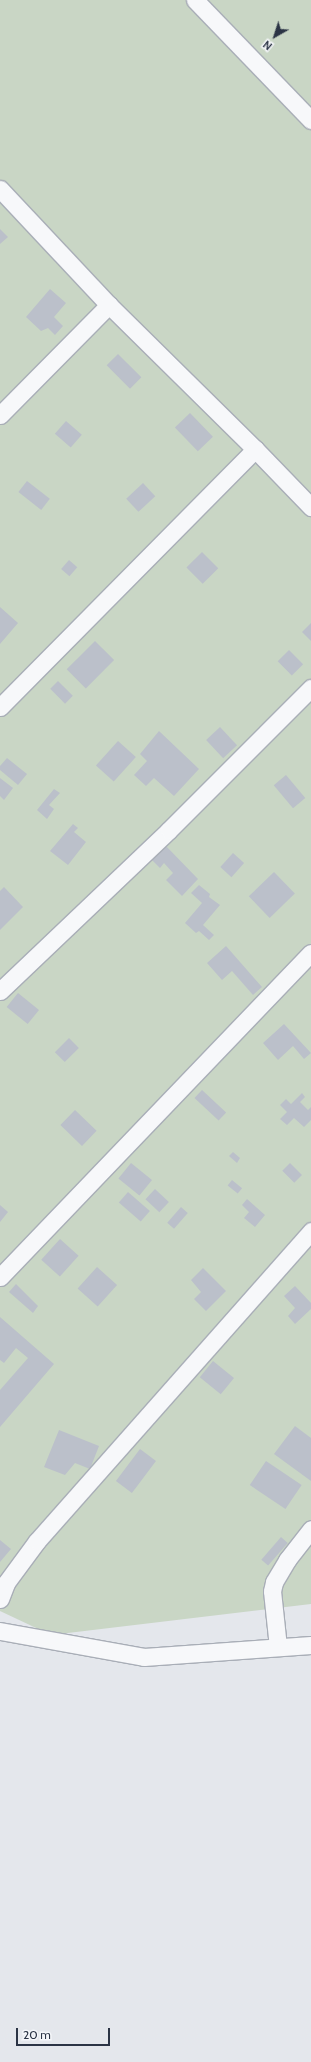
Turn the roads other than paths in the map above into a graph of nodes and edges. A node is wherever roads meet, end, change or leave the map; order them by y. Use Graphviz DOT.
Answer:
graph roads {
  1 [pos="195,0"];
  2 [pos="311,120"];
  3 [pos="0,189"];
  4 [pos="109,305"];
  5 [pos="0,415"];
  6 [pos="256,449"];
  7 [pos="311,508"];
  8 [pos="311,688"];
  9 [pos="0,707"];
  10 [pos="311,953"];
  11 [pos="0,991"];
  12 [pos="311,1231"];
  13 [pos="0,1277"];
  14 [pos="311,1528"];
  15 [pos="0,1599"];
  16 [pos="0,1631"];
  17 [pos="311,1645"];
  18 [pos="278,1647"];
  1 -- 2 [label="lane"];
  3 -- 4 [label="lane"];
  4 -- 5 [label="lane"];
  4 -- 6 [label="lane"];
  6 -- 7 [label="lane"];
  6 -- 9 [label="lane"];
  8 -- 11 [label="lane"];
  10 -- 13 [label="lane"];
  12 -- 15 [label="lane"];
  14 -- 18 [label="lane"];
  16 -- 18 [label="lane"];
  17 -- 18 [label="lane"];
}
